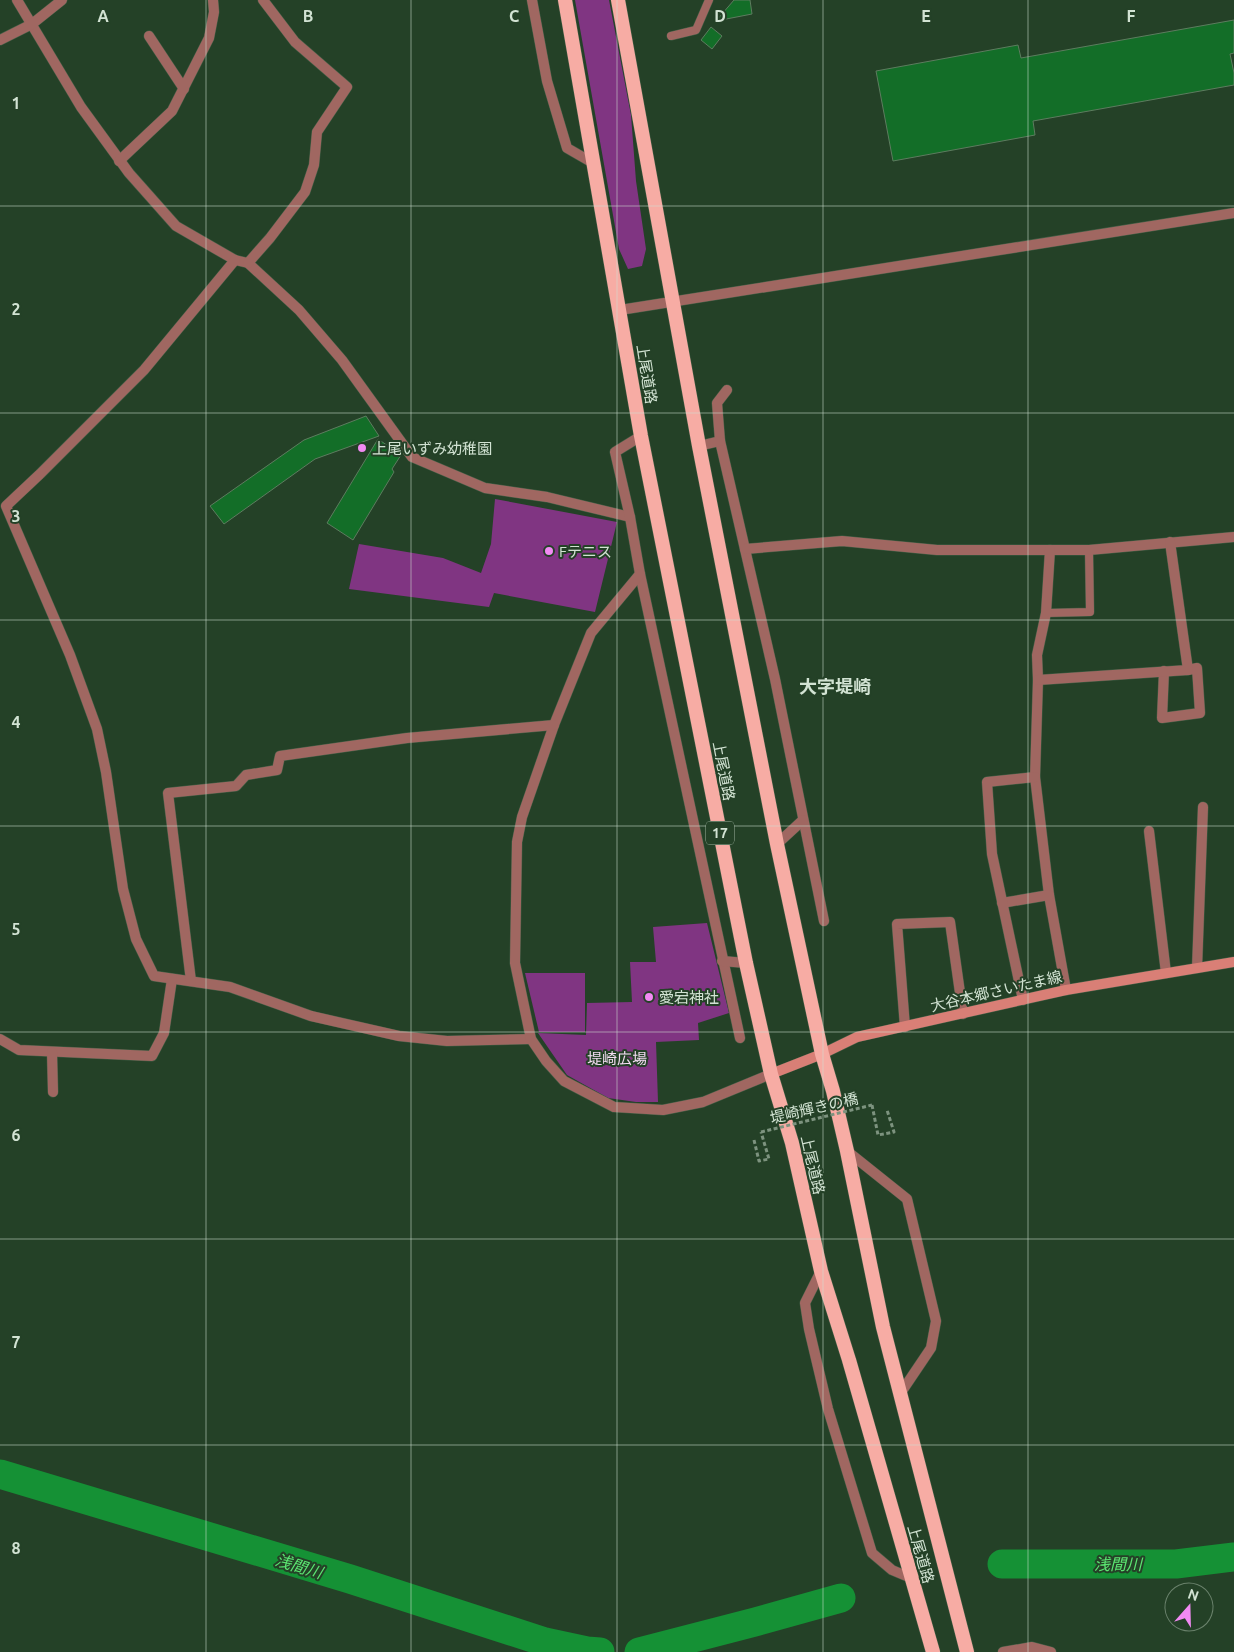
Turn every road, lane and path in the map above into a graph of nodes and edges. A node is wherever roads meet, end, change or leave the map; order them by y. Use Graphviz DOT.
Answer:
graph roads {
  1 [pos="17,0"];
  2 [pos="62,0"];
  3 [pos="213,0"];
  4 [pos="263,0"];
  5 [pos="532,0"];
  6 [pos="565,0"];
  7 [pos="618,0"];
  8 [pos="708,0"];
  9 [pos="32,24"];
  10 [pos="149,36"];
  11 [pos="671,36"];
  12 [pos="0,40"];
  13 [pos="184,89"];
  14 [pos="119,161"];
  15 [pos="593,163"];
  16 [pos="1234,213"];
  17 [pos="235,260"];
  18 [pos="248,263"];
  19 [pos="673,301"];
  20 [pos="620,310"];
  21 [pos="727,390"];
  22 [pos="641,436"];
  23 [pos="720,442"];
  24 [pos="699,446"];
  25 [pos="630,517"];
  26 [pos="1234,537"];
  27 [pos="1170,542"];
  28 [pos="744,549"];
  29 [pos="1050,550"];
  30 [pos="1089,550"];
  31 [pos="640,574"];
  32 [pos="1046,613"];
  33 [pos="1188,670"];
  34 [pos="1164,671"];
  35 [pos="1038,680"];
  36 [pos="554,724"];
  37 [pos="1034,777"];
  38 [pos="1203,807"];
  39 [pos="804,820"];
  40 [pos="1149,831"];
  41 [pos="776,844"];
  42 [pos="1049,895"];
  43 [pos="1002,902"];
  44 [pos="824,921"];
  45 [pos="722,960"];
  46 [pos="1234,962"];
  47 [pos="746,963"];
  48 [pos="1197,968"];
  49 [pos="1166,973"];
  50 [pos="172,979"];
  51 [pos="191,981"];
  52 [pos="1066,990"];
  53 [pos="1023,1000"];
  54 [pos="963,1014"];
  55 [pos="905,1027"];
  56 [pos="740,1038"];
  57 [pos="0,1039"];
  58 [pos="531,1039"];
  59 [pos="52,1052"];
  60 [pos="822,1054"];
  61 [pos="771,1074"];
  62 [pos="53,1092"];
  63 [pos="887,1110"];
  64 [pos="754,1140"];
  65 [pos="847,1151"];
  66 [pos="821,1271"];
  67 [pos="900,1394"];
  68 [pos="911,1578"];
  69 [pos="933,1652"];
  70 [pos="967,1652"];
  71 [pos="1004,1652"];
  72 [pos="1051,1652"];
  1 -- 9 [label="street"];
  2 -- 9 [label="street"];
  3 -- 13 [label="street"];
  4 -- 18 [label="street"];
  5 -- 15 [label="street"];
  6 -- 15 [label="highway, 上尾道路 / 17"];
  7 -- 19 [label="highway, 上尾道路"];
  8 -- 11 [label="lane"];
  9 -- 12 [label="street"];
  9 -- 14 [label="street"];
  10 -- 13 [label="street"];
  13 -- 14 [label="street"];
  14 -- 17 [label="street"];
  15 -- 20 [label="highway, 上尾道路 / 17"];
  16 -- 19 [label="street"];
  17 -- 18 [label="street"];
  17 -- 50 [label="street"];
  18 -- 25 [label="street"];
  19 -- 20 [label="street"];
  19 -- 24 [label="highway, 上尾道路"];
  20 -- 22 [label="highway, 上尾道路 / 17"];
  21 -- 23 [label="street"];
  22 -- 25 [label="street"];
  22 -- 47 [label="highway, 上尾道路 / 17"];
  23 -- 24 [label="street"];
  23 -- 28 [label="street"];
  24 -- 41 [label="highway, 上尾道路"];
  25 -- 31 [label="street"];
  26 -- 27 [label="street"];
  27 -- 30 [label="street"];
  27 -- 33 [label="street"];
  28 -- 29 [label="street"];
  28 -- 39 [label="street"];
  29 -- 30 [label="street"];
  29 -- 32 [label="street"];
  30 -- 32 [label="lane"];
  31 -- 36 [label="street"];
  31 -- 45 [label="street"];
  32 -- 35 [label="street"];
  33 -- 34 [label="street"];
  33 -- 34 [label="street"];
  34 -- 35 [label="street"];
  35 -- 37 [label="street"];
  36 -- 51 [label="street"];
  36 -- 58 [label="street"];
  37 -- 42 [label="street"];
  37 -- 43 [label="street"];
  38 -- 48 [label="street"];
  39 -- 41 [label="street"];
  39 -- 44 [label="street"];
  40 -- 49 [label="street"];
  41 -- 60 [label="highway, 上尾道路"];
  42 -- 43 [label="street"];
  42 -- 52 [label="street"];
  43 -- 53 [label="street"];
  45 -- 47 [label="street"];
  45 -- 56 [label="street"];
  46 -- 48 [label="main road, 大谷本郷さいたま線"];
  47 -- 61 [label="highway, 上尾道路 / 17"];
  48 -- 49 [label="main road, 大谷本郷さいたま線"];
  49 -- 52 [label="main road, 大谷本郷さいたま線"];
  50 -- 51 [label="street"];
  50 -- 59 [label="street"];
  51 -- 58 [label="street"];
  52 -- 53 [label="main road, 大谷本郷さいたま線"];
  53 -- 54 [label="main road, 大谷本郷さいたま線"];
  54 -- 55 [label="main road, 大谷本郷さいたま線"];
  54 -- 55 [label="street"];
  55 -- 60 [label="main road, 大谷本郷さいたま線"];
  57 -- 59 [label="street"];
  58 -- 61 [label="street"];
  59 -- 62 [label="street"];
  60 -- 61 [label="main road, 大谷本郷さいたま線"];
  60 -- 65 [label="highway, 上尾道路"];
  61 -- 66 [label="highway, 上尾道路 / 17"];
  63 -- 64 [label="path, 堤崎輝きの橋, bridge"];
  65 -- 67 [label="highway, 上尾道路"];
  65 -- 67 [label="street"];
  66 -- 68 [label="highway, 上尾道路 / 17"];
  66 -- 68 [label="street"];
  67 -- 70 [label="highway, 上尾道路"];
  68 -- 69 [label="highway, 上尾道路 / 17"];
  71 -- 72 [label="street"];
}
